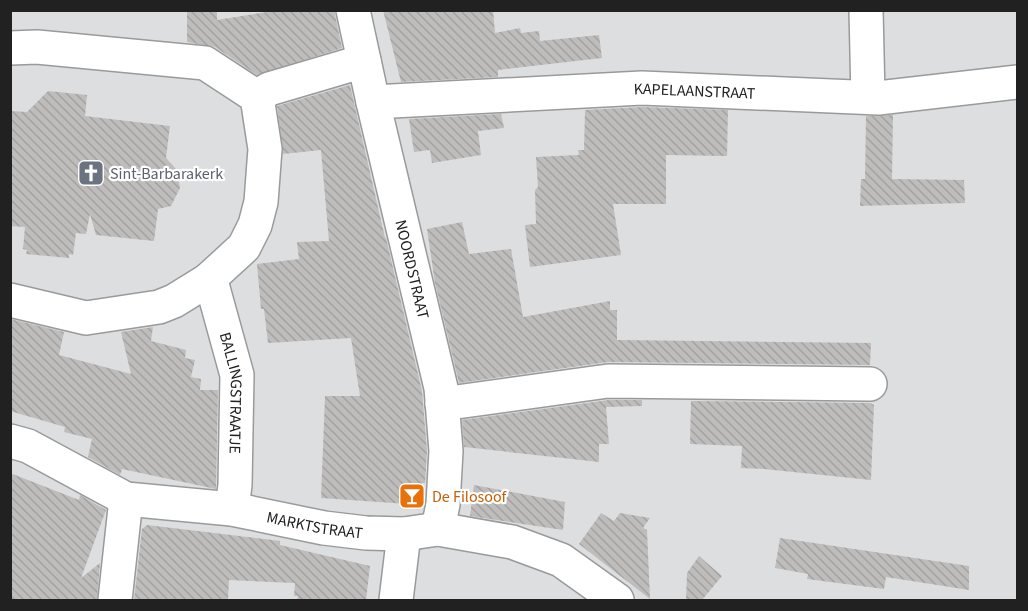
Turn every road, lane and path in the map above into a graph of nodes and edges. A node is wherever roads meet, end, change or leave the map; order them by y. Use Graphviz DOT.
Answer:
graph roads {
  1 [pos="353,10"];
  2 [pos="866,10"];
  3 [pos="10,48"];
  4 [pos="364,61"];
  5 [pos="1017,82"];
  6 [pos="257,97"];
  7 [pos="868,97"];
  8 [pos="373,102"];
  9 [pos="208,280"];
  10 [pos="10,300"];
  11 [pos="870,384"];
  12 [pos="442,404"];
  13 [pos="10,441"];
  14 [pos="126,499"];
  15 [pos="232,509"];
  16 [pos="438,529"];
  17 [pos="404,534"];
  18 [pos="115,600"];
  19 [pos="396,600"];
  20 [pos="617,600"];
  1 -- 4 [label="street, NOORDSTRAAT"];
  2 -- 7 [label="street"];
  3 -- 6 [label="street"];
  4 -- 6 [label="street"];
  4 -- 8 [label="street, NOORDSTRAAT"];
  5 -- 7 [label="street, KAPELAANSTRAAT"];
  6 -- 9 [label="street"];
  7 -- 8 [label="street, KAPELAANSTRAAT"];
  8 -- 12 [label="street, NOORDSTRAAT"];
  9 -- 10 [label="street"];
  9 -- 15 [label="street, BALLINGSTRAATJE"];
  11 -- 12 [label="street"];
  12 -- 16 [label="street, NOORDSTRAAT"];
  13 -- 14 [label="street, MARKTSTRAAT"];
  14 -- 15 [label="street, MARKTSTRAAT"];
  14 -- 18 [label="street"];
  15 -- 17 [label="street, MARKTSTRAAT"];
  16 -- 17 [label="street, MARKTSTRAAT"];
  16 -- 20 [label="street, MARKTSTRAAT"];
  17 -- 19 [label="street"];
}
